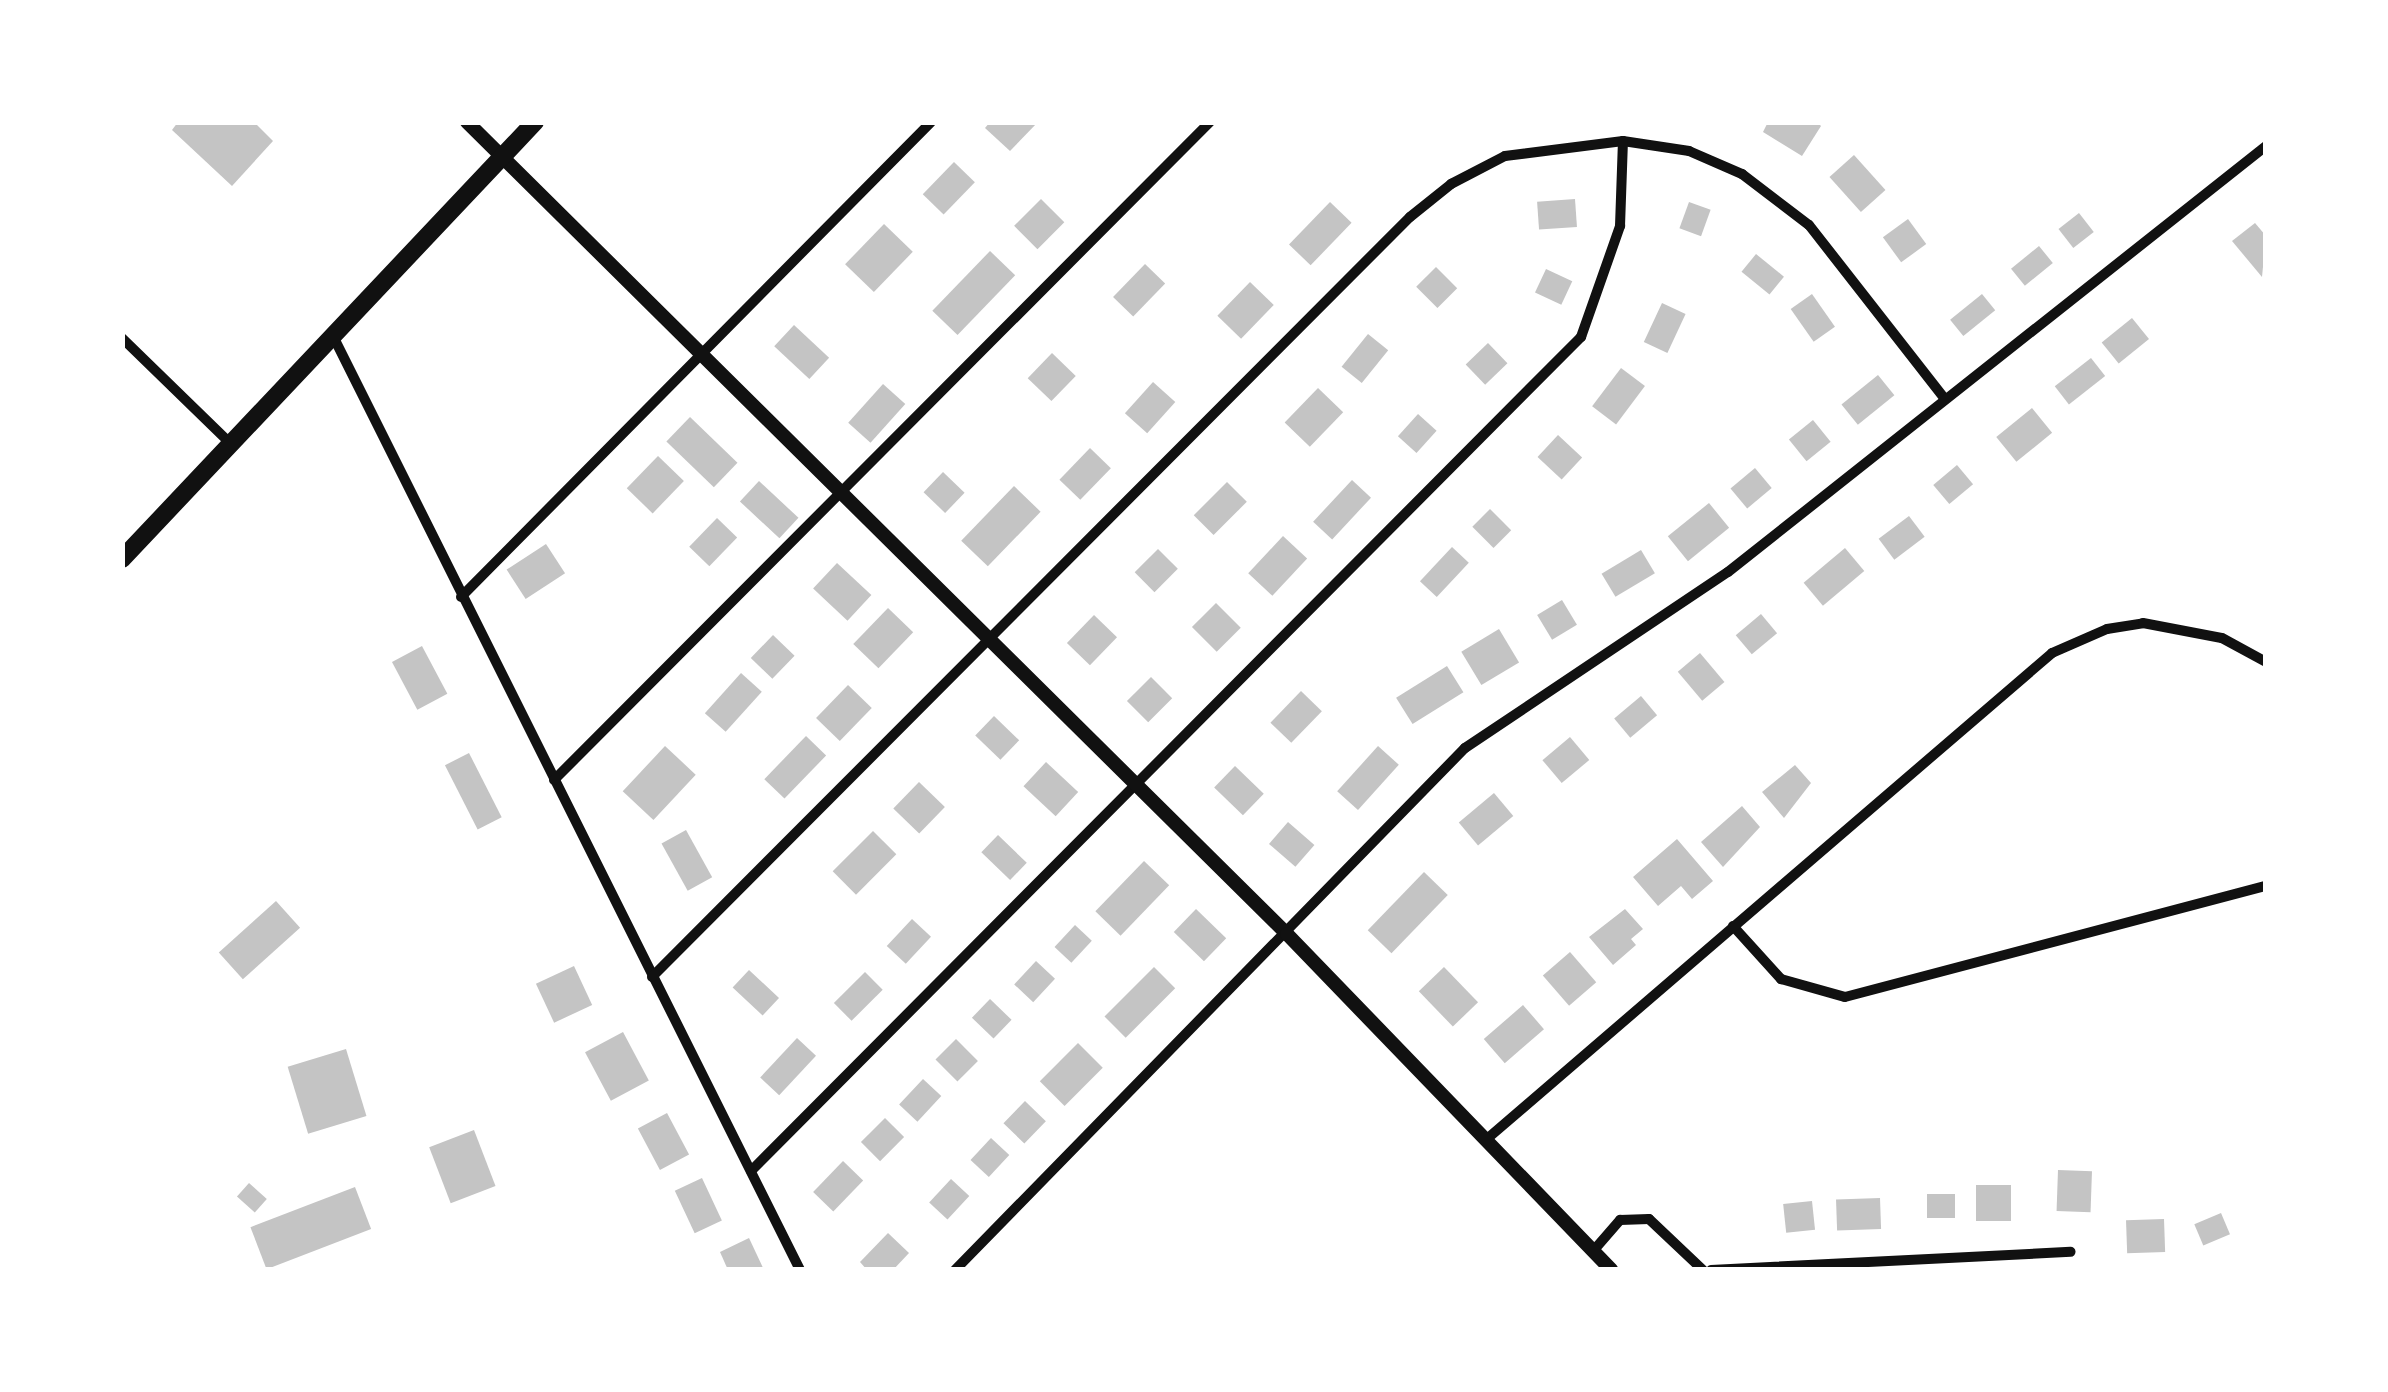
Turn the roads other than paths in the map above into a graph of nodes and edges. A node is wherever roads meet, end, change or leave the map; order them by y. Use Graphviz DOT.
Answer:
graph roads {
  1 [pos="466,122"];
  2 [pos="535,122"];
  3 [pos="931,122"];
  4 [pos="1210,122"];
  5 [pos="1624,140"];
  6 [pos="2266,146"];
  7 [pos="503,157"];
  8 [pos="333,336"];
  9 [pos="122,338"];
  10 [pos="704,354"];
  11 [pos="1944,398"];
  12 [pos="231,444"];
  13 [pos="844,493"];
  14 [pos="122,559"];
  15 [pos="461,597"];
  16 [pos="990,638"];
  17 [pos="2266,662"];
  18 [pos="554,780"];
  19 [pos="1136,785"];
  20 [pos="2266,886"];
  21 [pos="1732,926"];
  22 [pos="1287,934"];
  23 [pos="652,977"];
  24 [pos="1488,1138"];
  25 [pos="751,1170"];
  26 [pos="1594,1250"];
  27 [pos="2072,1252"];
  28 [pos="1844,1266"];
  29 [pos="800,1270"];
  30 [pos="955,1270"];
  31 [pos="1612,1270"];
  32 [pos="1702,1270"];
  33 [pos="1711,1270"];
  1 -- 7 [label="street"];
  2 -- 7 [label="main road"];
  3 -- 10 [label="street"];
  4 -- 13 [label="street"];
  5 -- 11 [label="street"];
  5 -- 16 [label="street"];
  5 -- 19 [label="street"];
  6 -- 11 [label="street"];
  7 -- 8 [label="main road"];
  7 -- 10 [label="street"];
  8 -- 12 [label="main road"];
  8 -- 15 [label="street"];
  9 -- 12 [label="street"];
  10 -- 13 [label="street"];
  10 -- 15 [label="street"];
  11 -- 22 [label="street"];
  12 -- 14 [label="main road"];
  13 -- 16 [label="street"];
  13 -- 18 [label="street"];
  15 -- 18 [label="street"];
  16 -- 19 [label="street"];
  16 -- 23 [label="street"];
  17 -- 21 [label="street"];
  18 -- 23 [label="street"];
  19 -- 22 [label="street"];
  19 -- 25 [label="street"];
  20 -- 21 [label="street"];
  21 -- 24 [label="street"];
  22 -- 24 [label="street"];
  22 -- 30 [label="street"];
  23 -- 25 [label="street"];
  24 -- 26 [label="street"];
  25 -- 29 [label="street"];
  26 -- 31 [label="street"];
  26 -- 32 [label="street"];
  27 -- 28 [label="street"];
  28 -- 33 [label="street"];
}
